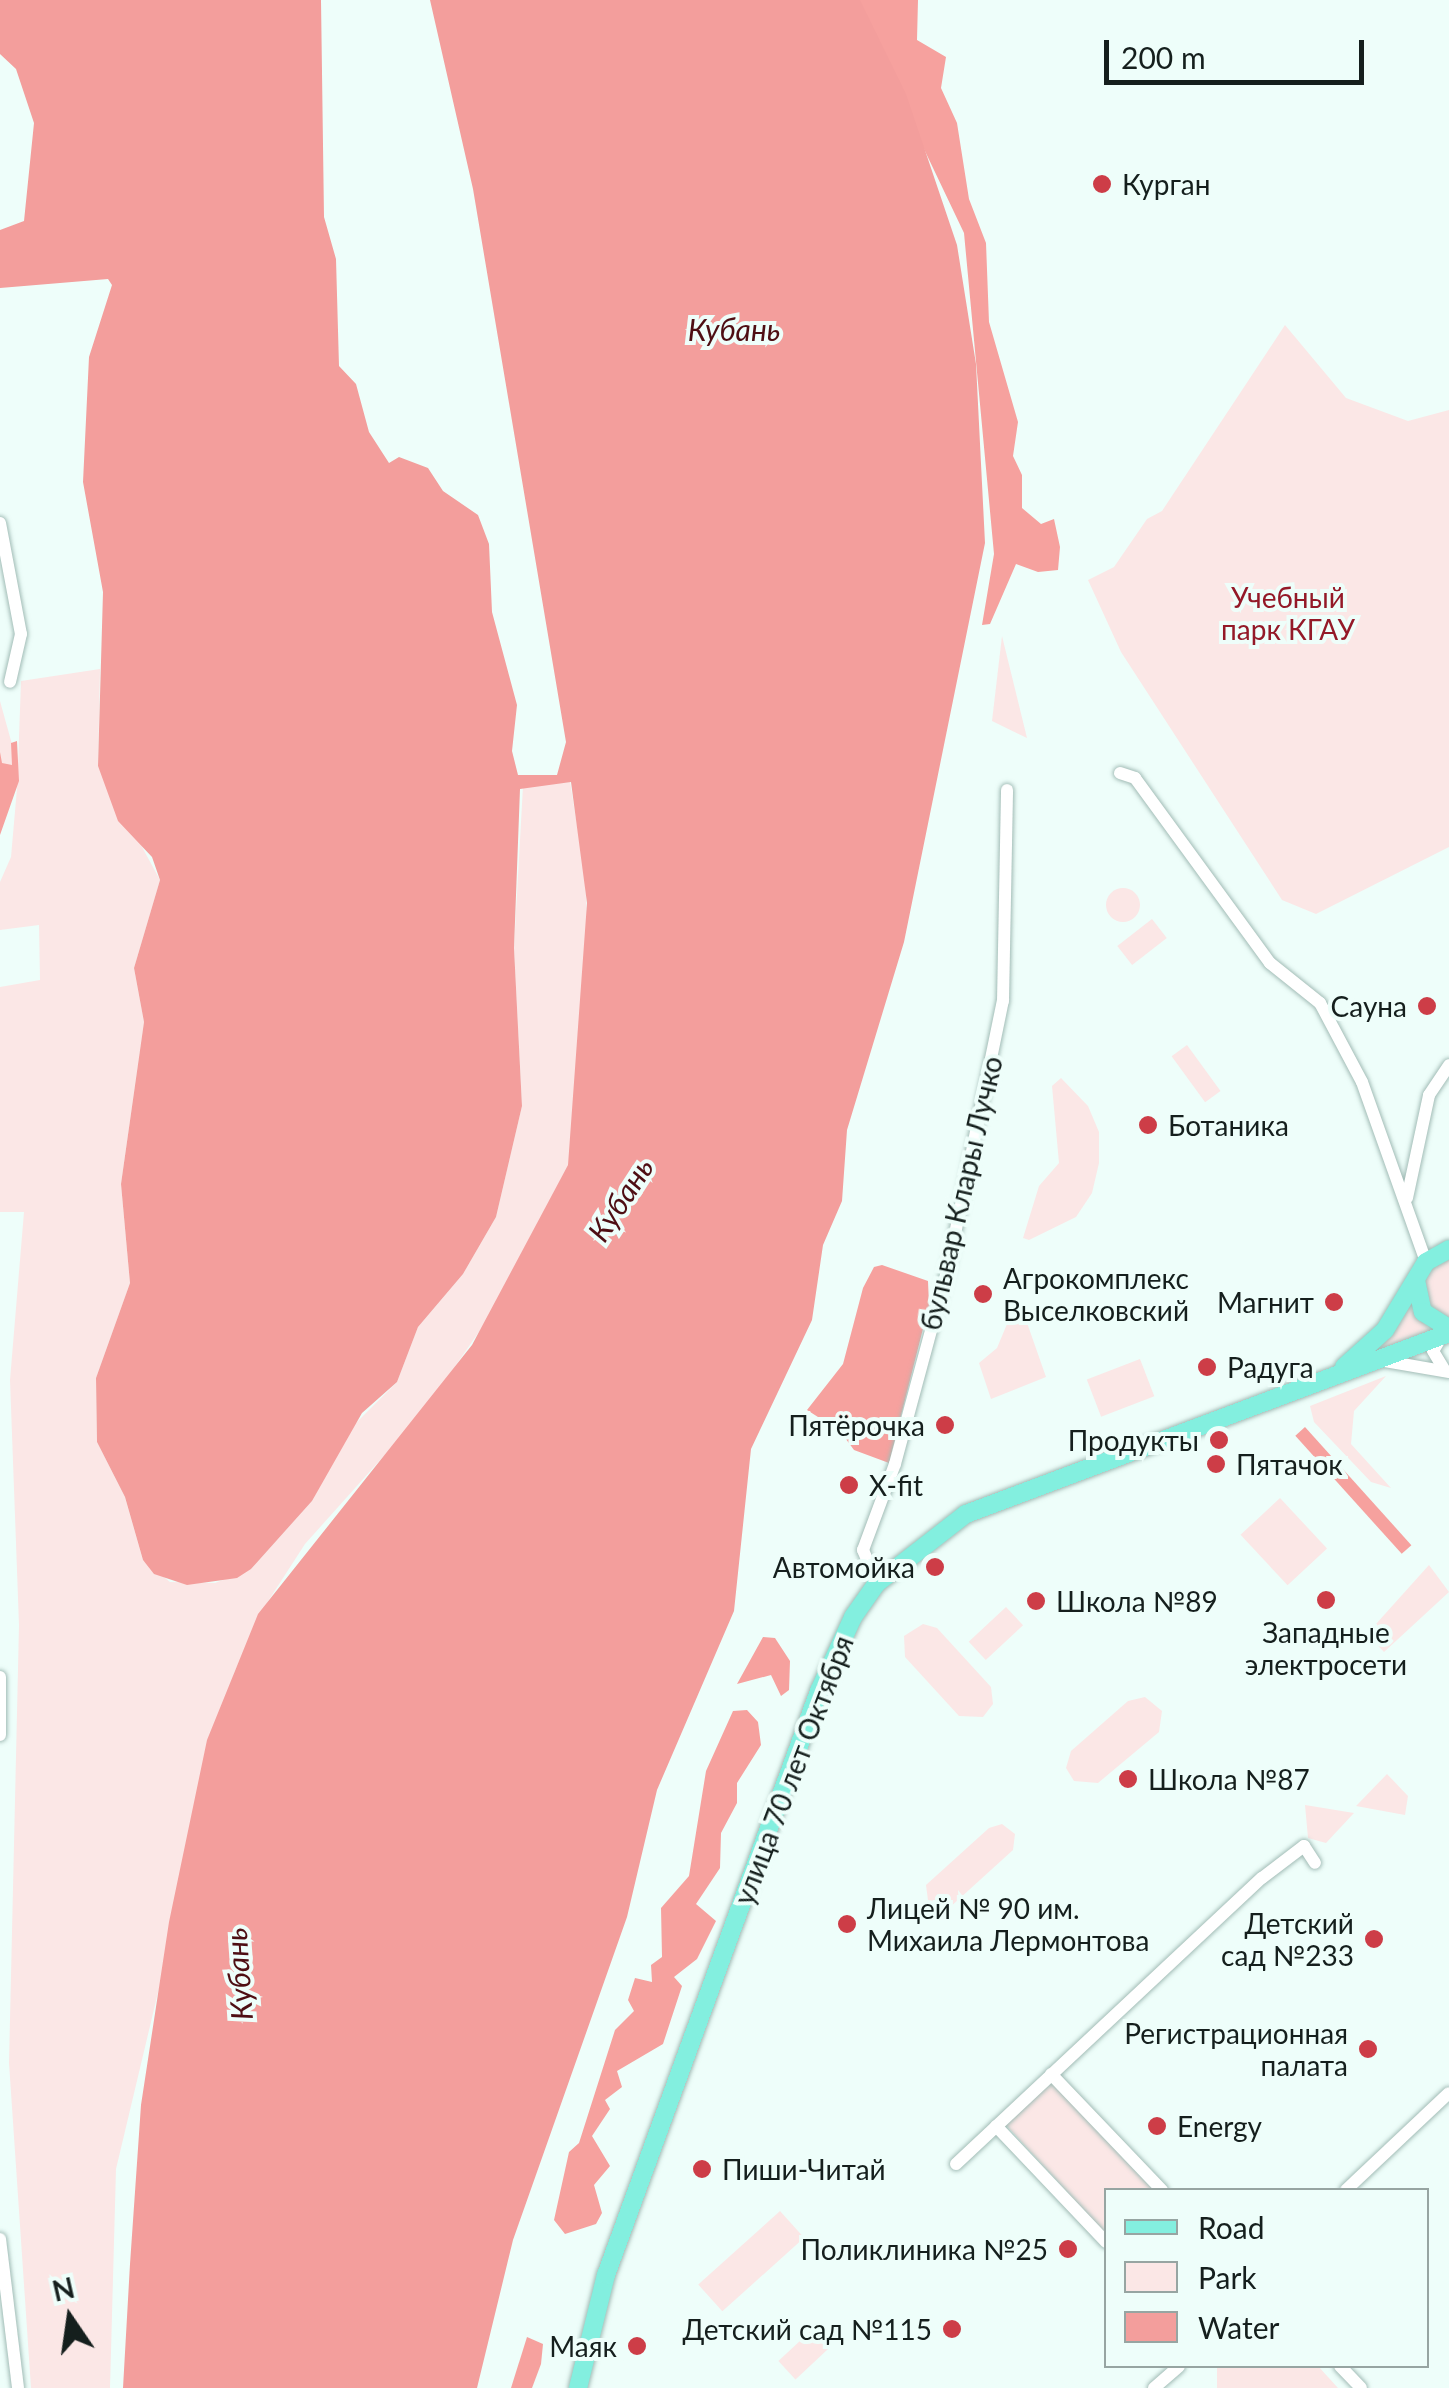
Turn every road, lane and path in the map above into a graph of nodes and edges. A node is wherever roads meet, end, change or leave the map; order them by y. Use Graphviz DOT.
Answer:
graph roads {
  1 [pos="0,523"];
  2 [pos="10,682"];
  3 [pos="1120,774"];
  4 [pos="1007,790"];
  5 [pos="1449,1065"];
  6 [pos="1407,1198"];
  7 [pos="1449,1250"];
  8 [pos="1422,1268"];
  9 [pos="1447,1333"];
  10 [pos="1376,1358"];
  11 [pos="1447,1372"];
  12 [pos="877,1583"];
  13 [pos="0,1677"];
  14 [pos="0,1735"];
  15 [pos="1315,1863"];
  16 [pos="1051,2074"];
  17 [pos="1449,2093"];
  18 [pos="996,2126"];
  19 [pos="956,2164"];
  20 [pos="1160,2188"];
  21 [pos="1348,2188"];
  22 [pos="0,2239"];
  23 [pos="1104,2240"];
  24 [pos="4,2267"];
  25 [pos="1177,2368"];
  26 [pos="1342,2368"];
  27 [pos="18,2388"];
  28 [pos="578,2388"];
  29 [pos="1154,2388"];
  30 [pos="1361,2388"];
  1 -- 2 [label="street"];
  3 -- 6 [label="street"];
  4 -- 12 [label="street, бульвар Клары Лучко"];
  5 -- 6 [label="street"];
  6 -- 8 [label="street"];
  7 -- 8 [label="main road"];
  8 -- 9 [label="main road"];
  8 -- 10 [label="main road"];
  9 -- 10 [label="main road, улица 70 лет Октября"];
  9 -- 11 [label="street"];
  10 -- 11 [label="street"];
  10 -- 12 [label="main road, улица 70 лет Октября"];
  12 -- 28 [label="main road, улица 70 лет Октября"];
  13 -- 14 [label="street"];
  15 -- 16 [label="street"];
  16 -- 18 [label="street"];
  16 -- 20 [label="street"];
  17 -- 21 [label="street"];
  18 -- 19 [label="street"];
  18 -- 23 [label="street"];
  22 -- 24 [label="street"];
  24 -- 27 [label="street"];
  25 -- 29 [label="street"];
  26 -- 30 [label="street"];
}
